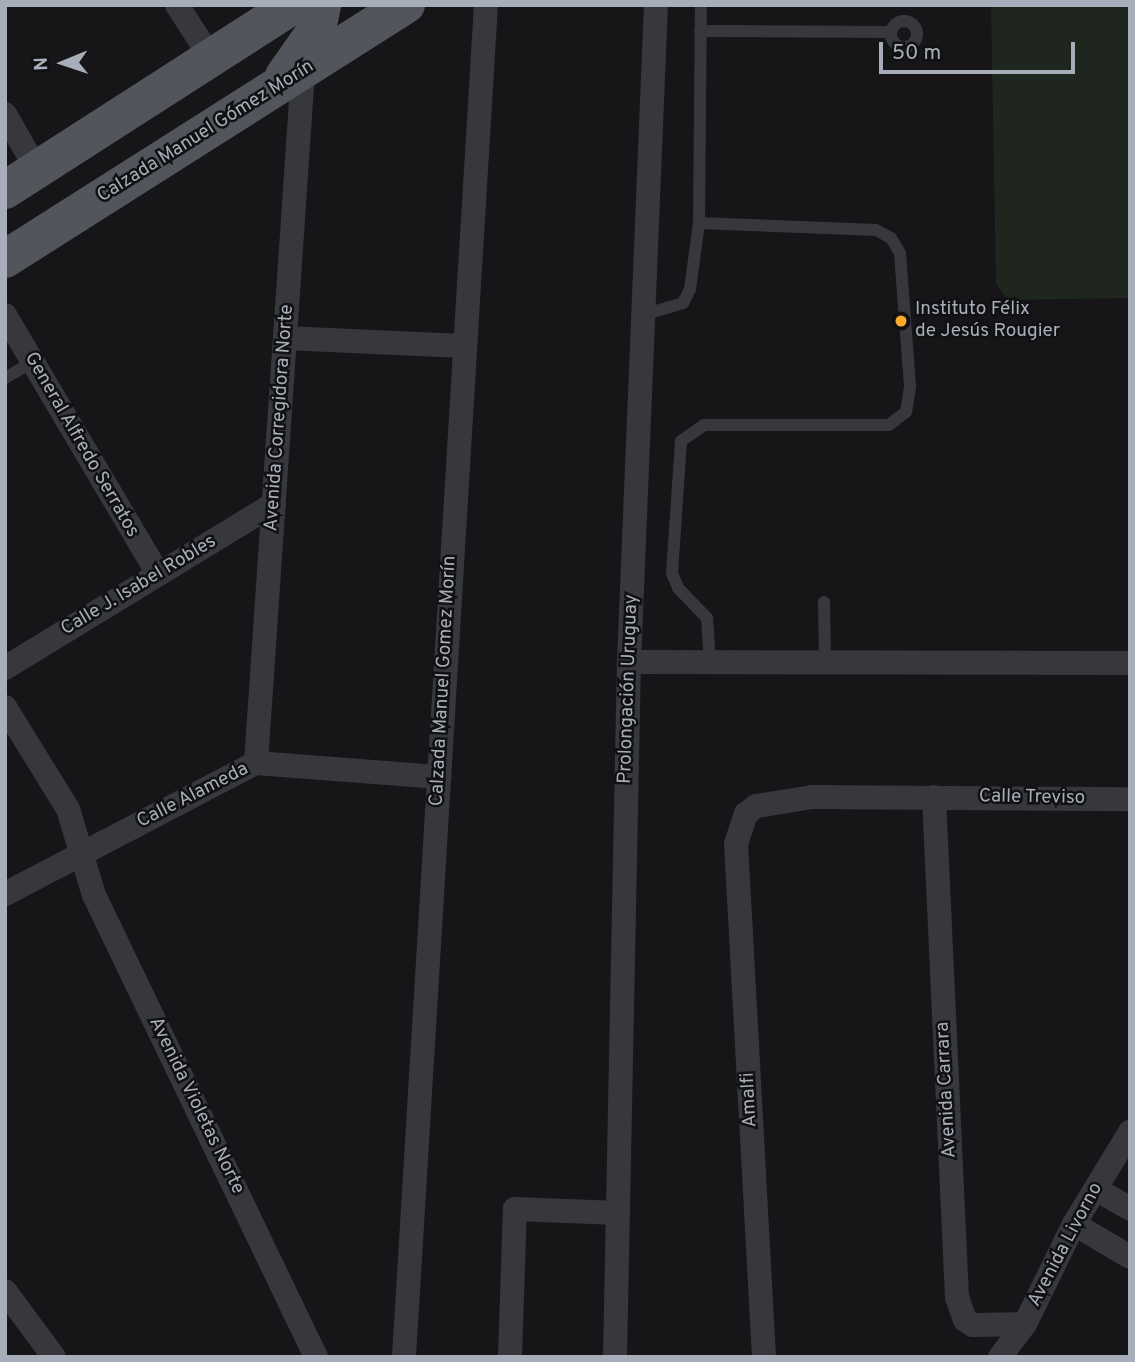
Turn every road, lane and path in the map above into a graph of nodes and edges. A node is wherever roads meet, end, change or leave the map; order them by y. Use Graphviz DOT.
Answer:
graph roads {
  1 [pos="406,5"];
  2 [pos="486,5"];
  3 [pos="701,5"];
  4 [pos="298,6"];
  5 [pos="183,7"];
  6 [pos="652,11"];
  7 [pos="700,31"];
  8 [pos="891,32"];
  9 [pos="211,58"];
  10 [pos="289,80"];
  11 [pos="5,114"];
  12 [pos="37,170"];
  13 [pos="5,190"];
  14 [pos="699,223"];
  15 [pos="5,259"];
  16 [pos="5,315"];
  17 [pos="643,315"];
  18 [pos="285,338"];
  19 [pos="463,346"];
  20 [pos="33,362"];
  21 [pos="5,378"];
  22 [pos="274,504"];
  23 [pos="158,575"];
  24 [pos="824,602"];
  25 [pos="629,662"];
  26 [pos="710,662"];
  27 [pos="825,662"];
  28 [pos="1130,663"];
  29 [pos="5,668"];
  30 [pos="5,707"];
  31 [pos="257,763"];
  32 [pos="439,777"];
  33 [pos="934,797"];
  34 [pos="1130,799"];
  35 [pos="736,844"];
  36 [pos="82,852"];
  37 [pos="5,894"];
  38 [pos="1130,1132"];
  39 [pos="1096,1188"];
  40 [pos="1130,1209"];
  41 [pos="618,1213"];
  42 [pos="1074,1224"];
  43 [pos="1130,1257"];
  44 [pos="5,1291"];
  45 [pos="1025,1324"];
  46 [pos="54,1357"];
  47 [pos="316,1357"];
  48 [pos="404,1357"];
  49 [pos="510,1357"];
  50 [pos="615,1357"];
  51 [pos="764,1357"];
  52 [pos="1000,1357"];
  1 -- 10 [label="main road, Calzada Manuel Gómez Morín"];
  2 -- 19 [label="street, Calzada Manuel Gomez Morín"];
  3 -- 7 [label="lane"];
  4 -- 9 [label="main road"];
  4 -- 10 [label="main road"];
  5 -- 9 [label="street"];
  6 -- 17 [label="street, Prolongación Uruguay"];
  7 -- 8 [label="lane"];
  7 -- 14 [label="lane"];
  9 -- 12 [label="main road"];
  10 -- 15 [label="main road, Calzada Manuel Gómez Morín"];
  10 -- 18 [label="street, Avenida Corregidora Norte"];
  11 -- 12 [label="street"];
  12 -- 13 [label="main road"];
  14 -- 17 [label="lane"];
  14 -- 26 [label="lane"];
  16 -- 20 [label="street, General Alfredo Serratos"];
  17 -- 25 [label="street, Prolongación Uruguay"];
  18 -- 19 [label="street"];
  18 -- 22 [label="street, Avenida Corregidora Norte"];
  19 -- 32 [label="street, Calzada Manuel Gomez Morín"];
  20 -- 21 [label="lane"];
  20 -- 23 [label="street, General Alfredo Serratos"];
  22 -- 23 [label="street, Calle J. Isabel Robles"];
  22 -- 31 [label="street, Avenida Corregidora Norte"];
  23 -- 29 [label="street, Calle J. Isabel Robles"];
  24 -- 27 [label="lane"];
  25 -- 26 [label="street"];
  25 -- 41 [label="street, Prolongación Uruguay"];
  26 -- 27 [label="street"];
  27 -- 28 [label="street"];
  30 -- 36 [label="street, Avenida Violetas Norte"];
  31 -- 32 [label="street, Calle Alameda"];
  31 -- 36 [label="street, Calle Alameda"];
  32 -- 48 [label="street, Calzada Manuel Gomez Morín"];
  33 -- 34 [label="street, Calle Treviso"];
  33 -- 35 [label="street, Calle Treviso"];
  33 -- 45 [label="street, Avenida Carrara"];
  35 -- 51 [label="street, Amalfi"];
  36 -- 37 [label="street, Calle Alameda"];
  36 -- 47 [label="street, Avenida Violetas Norte"];
  38 -- 39 [label="street, Avenida Livorno"];
  39 -- 40 [label="street"];
  39 -- 42 [label="street, Avenida Livorno"];
  41 -- 49 [label="street"];
  41 -- 50 [label="street, Prolongación Uruguay"];
  42 -- 43 [label="street"];
  42 -- 45 [label="street, Avenida Livorno"];
  44 -- 46 [label="street"];
  45 -- 52 [label="street, Avenida Livorno"];
}
